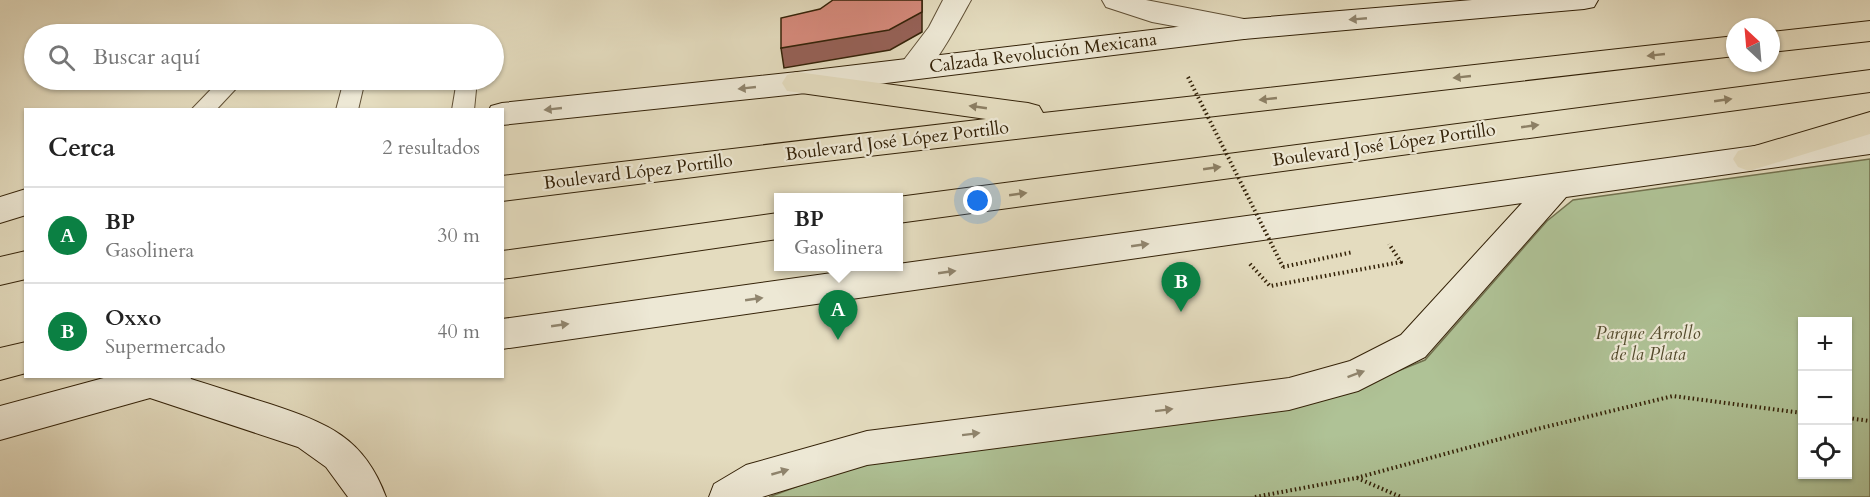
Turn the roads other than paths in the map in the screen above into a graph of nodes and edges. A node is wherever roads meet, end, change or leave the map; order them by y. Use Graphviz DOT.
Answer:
graph roads {
  1 [pos="957,0"];
  2 [pos="1116,0"];
  3 [pos="1584,0"];
  4 [pos="1244,29"];
  5 [pos="1870,31"];
  6 [pos="1780,41"];
  7 [pos="1726,47"];
  8 [pos="912,69"];
  9 [pos="1870,81"];
  10 [pos="797,83"];
  11 [pos="223,90"];
  12 [pos="352,90"];
  13 [pos="466,90"];
  14 [pos="204,108"];
  15 [pos="347,108"];
  16 [pos="463,108"];
  17 [pos="504,114"];
  18 [pos="1078,120"];
  19 [pos="1870,123"];
  20 [pos="1870,142"];
  21 [pos="774,155"];
  22 [pos="1749,159"];
  23 [pos="1557,186"];
  24 [pos="504,189"];
  25 [pos="24,203"];
  26 [pos="903,209"];
  27 [pos="0,210"];
  28 [pos="774,227"];
  29 [pos="504,265"];
  30 [pos="24,266"];
  31 [pos="0,272"];
  32 [pos="504,333"];
  33 [pos="24,358"];
  34 [pos="0,364"];
  35 [pos="179,378"];
  36 [pos="150,382"];
  37 [pos="0,423"];
  38 [pos="367,497"];
  39 [pos="728,497"];
  1 -- 8 [label="street"];
  2 -- 4 [label="street"];
  3 -- 4 [label="street, Calzada Revolución Mexicana, one-way"];
  4 -- 8 [label="street, Calzada Revolución Mexicana"];
  5 -- 6 [label="main road"];
  7 -- 18 [label="main road, Boulevard José López Portillo, one-way"];
  8 -- 10 [label="street, Calzada Revolución Mexicana"];
  26 -- 9 [label="main road, Boulevard José López Portillo, one-way"];
  10 -- 17 [label="street, Calzada Revolución Mexicana, one-way"];
  18 -- 10 [label="main road, one-way"];
  11 -- 14 [label="lane"];
  12 -- 15 [label="lane"];
  13 -- 16 [label="lane"];
  18 -- 21 [label="main road, Boulevard José López Portillo"];
  19 -- 22 [label="main road"];
  20 -- 22 [label="street"];
  21 -- 24 [label="main road, Boulevard López Portillo"];
  22 -- 23 [label="street"];
  32 -- 23 [label="street, one-way"];
  39 -- 23 [label="street, one-way"];
  25 -- 27 [label="street"];
  28 -- 29 [label="main road"];
  30 -- 31 [label="main road"];
  33 -- 34 [label="main road"];
  35 -- 36 [label="street"];
  36 -- 37 [label="street"];
  36 -- 38 [label="street"];
}
